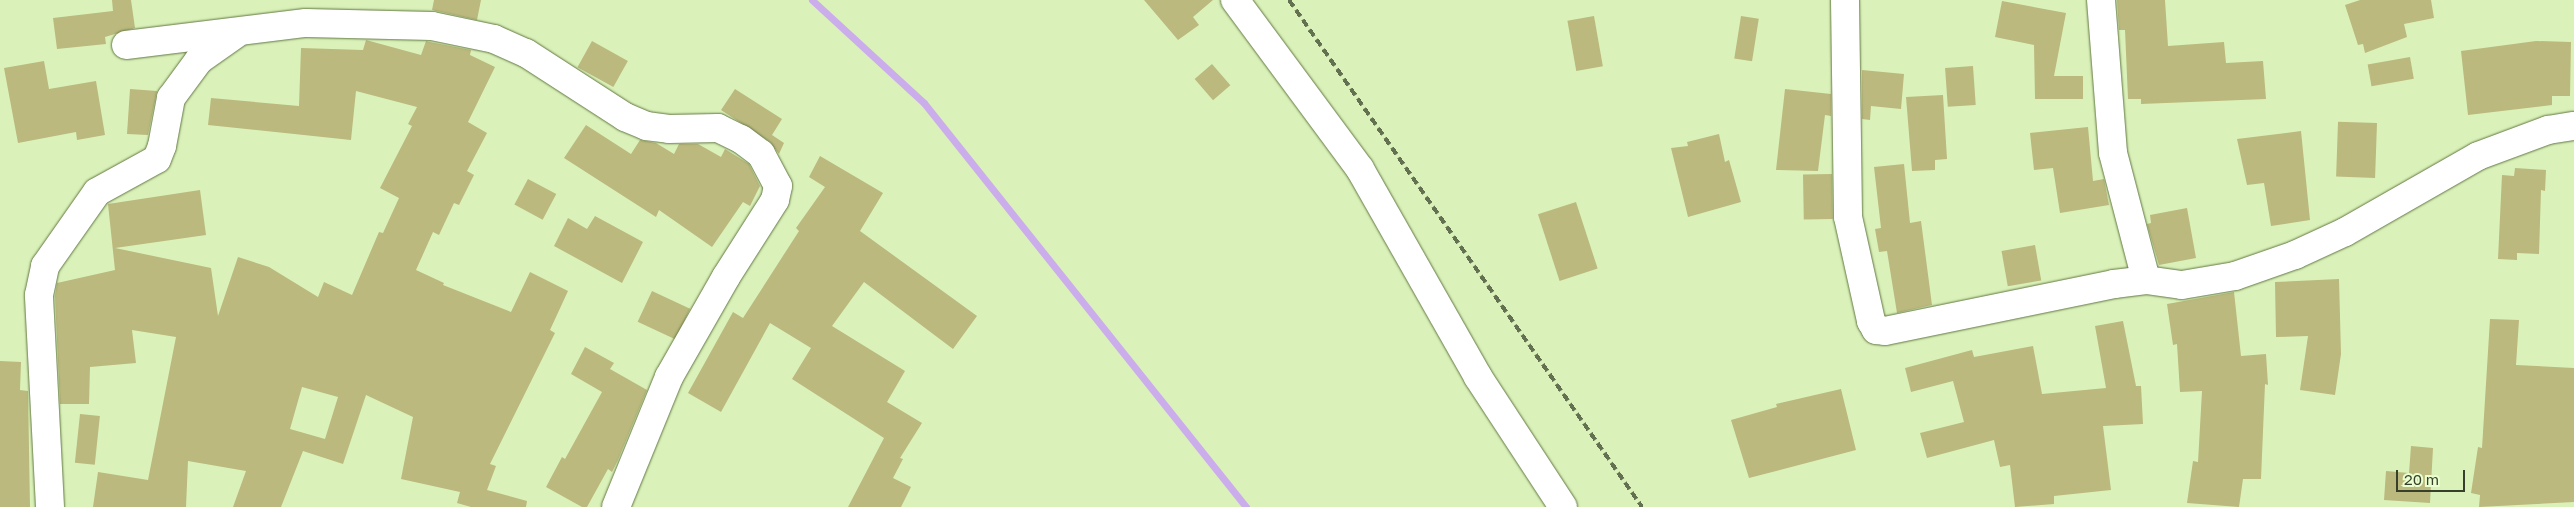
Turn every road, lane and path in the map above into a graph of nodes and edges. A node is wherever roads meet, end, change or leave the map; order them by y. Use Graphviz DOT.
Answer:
graph roads {
  1 [pos="1235,0"];
  2 [pos="1845,0"];
  3 [pos="2101,0"];
  4 [pos="239,32"];
  5 [pos="126,45"];
  6 [pos="2574,126"];
  7 [pos="2146,280"];
  8 [pos="50,507"];
  9 [pos="616,507"];
  10 [pos="1563,507"];
  1 -- 10 [label="street"];
  2 -- 7 [label="street"];
  3 -- 7 [label="street"];
  4 -- 5 [label="street"];
  4 -- 8 [label="street"];
  4 -- 9 [label="street"];
  6 -- 7 [label="street"];
}
